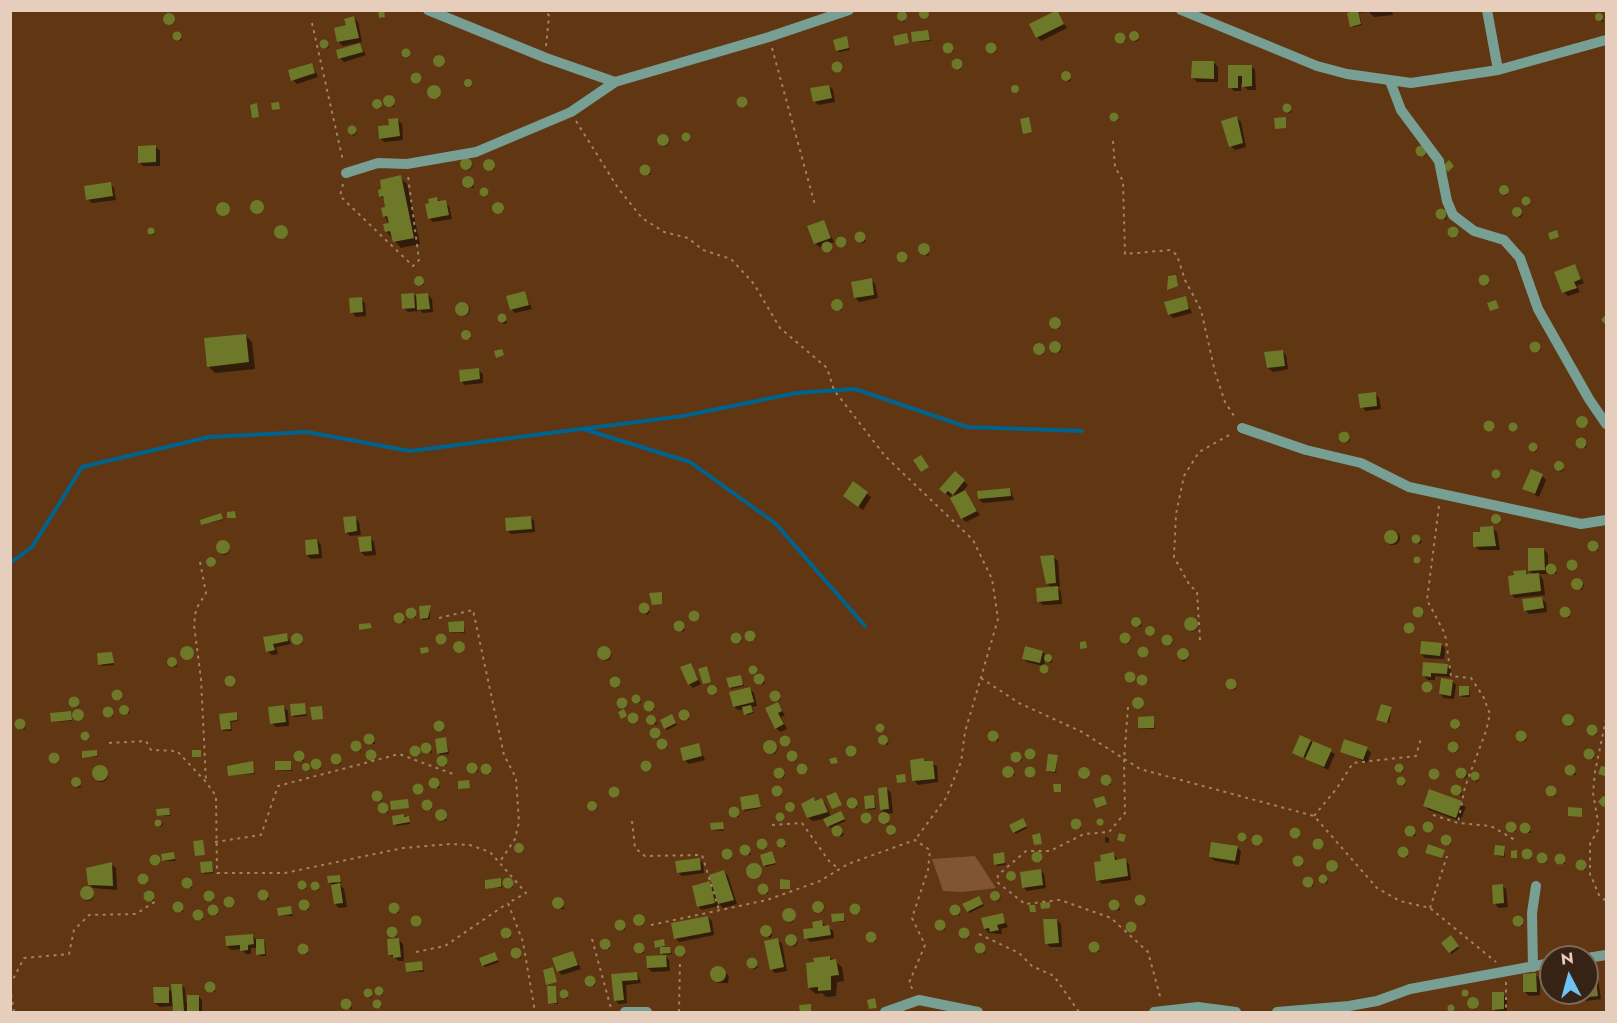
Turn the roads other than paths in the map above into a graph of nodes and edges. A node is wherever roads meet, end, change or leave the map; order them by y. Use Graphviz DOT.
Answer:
graph roads {
  1 [pos="428,10"];
  2 [pos="849,10"];
  3 [pos="1181,10"];
  4 [pos="1487,10"];
  5 [pos="1606,40"];
  6 [pos="1498,70"];
  7 [pos="1390,81"];
  8 [pos="615,82"];
  9 [pos="346,172"];
  10 [pos="1606,424"];
  11 [pos="1242,428"];
  12 [pos="1606,520"];
  13 [pos="1536,886"];
  14 [pos="1539,966"];
  15 [pos="1533,967"];
  16 [pos="625,1012"];
  17 [pos="647,1012"];
  18 [pos="885,1012"];
  19 [pos="978,1012"];
  20 [pos="1159,1012"];
  21 [pos="1236,1012"];
  22 [pos="1277,1012"];
  1 -- 8 [label="street"];
  2 -- 8 [label="street"];
  3 -- 7 [label="street"];
  4 -- 6 [label="street"];
  5 -- 6 [label="street"];
  6 -- 7 [label="street"];
  7 -- 10 [label="street"];
  8 -- 9 [label="street"];
  11 -- 12 [label="street"];
  13 -- 15 [label="street"];
  14 -- 15 [label="street"];
  15 -- 22 [label="street"];
  16 -- 17 [label="street"];
  18 -- 19 [label="street"];
  20 -- 21 [label="street"];
}
